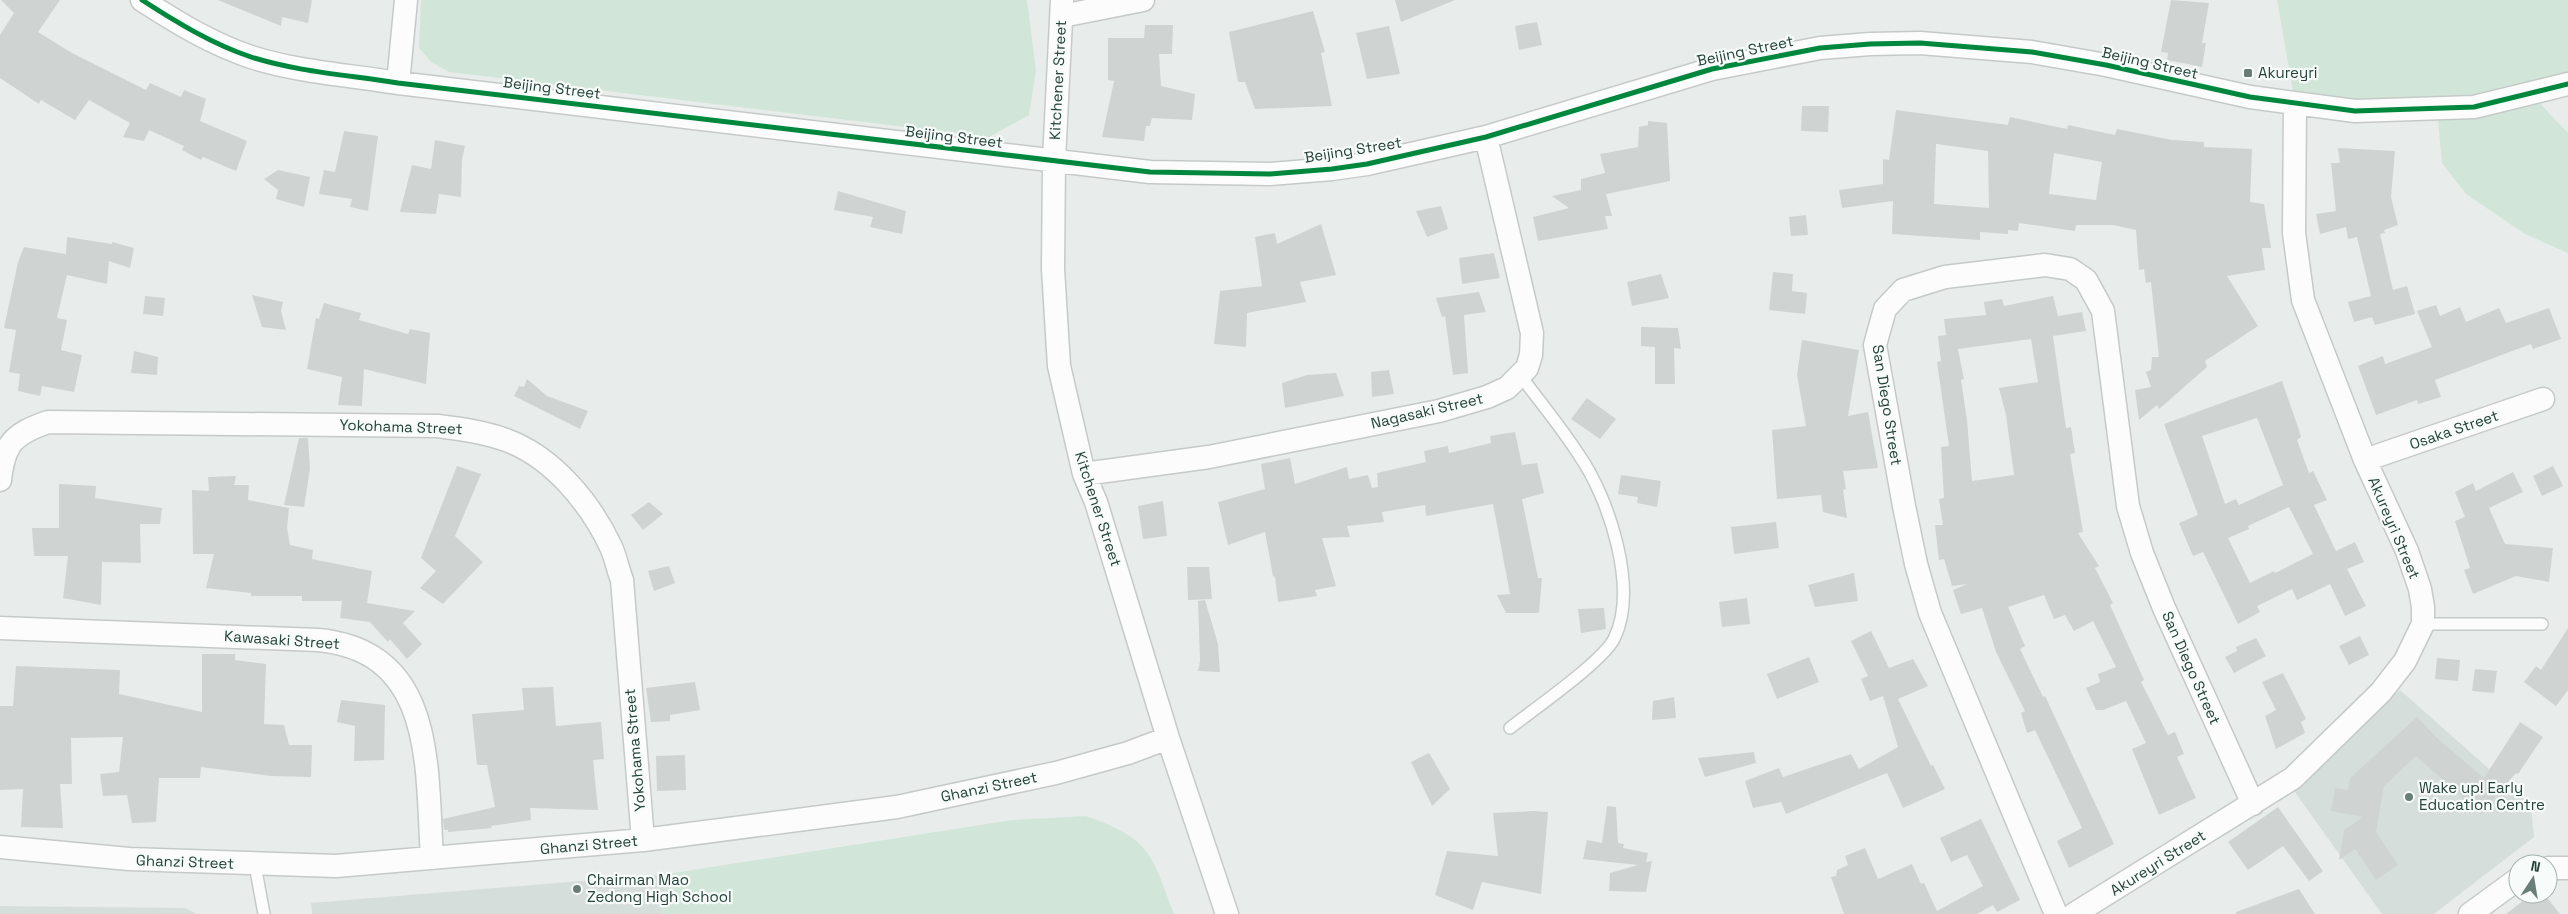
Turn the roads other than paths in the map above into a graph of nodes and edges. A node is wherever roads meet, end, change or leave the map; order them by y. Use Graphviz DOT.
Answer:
graph roads {
  1 [pos="142,0"];
  2 [pos="406,0"];
  3 [pos="1143,0"];
  4 [pos="1062,8"];
  5 [pos="398,82"];
  6 [pos="2568,84"];
  7 [pos="2295,102"];
  8 [pos="1486,137"];
  9 [pos="1054,160"];
  10 [pos="1520,375"];
  11 [pos="2543,399"];
  12 [pos="2365,460"];
  13 [pos="1084,474"];
  14 [pos="0,480"];
  15 [pos="2423,624"];
  16 [pos="2542,624"];
  17 [pos="0,628"];
  18 [pos="1510,728"];
  19 [pos="1168,738"];
  20 [pos="2253,804"];
  21 [pos="642,840"];
  22 [pos="0,848"];
  23 [pos="432,858"];
  24 [pos="255,865"];
  25 [pos="2508,886"];
  26 [pos="264,914"];
  27 [pos="1227,914"];
  28 [pos="2056,914"];
  29 [pos="2074,914"];
  30 [pos="2470,914"];
  1 -- 5 [label="street, Beijing Street"];
  2 -- 5 [label="street"];
  3 -- 4 [label="street"];
  4 -- 9 [label="street, Kitchener Street"];
  5 -- 9 [label="street, Beijing Street"];
  6 -- 7 [label="street, Beijing Street"];
  7 -- 8 [label="street, Beijing Street"];
  7 -- 12 [label="street, Akureyri Street"];
  8 -- 9 [label="street, Beijing Street"];
  8 -- 10 [label="street, Nagasaki Street"];
  9 -- 13 [label="street, Kitchener Street"];
  10 -- 13 [label="street, Nagasaki Street"];
  10 -- 18 [label="lane"];
  11 -- 12 [label="street, Osaka Street"];
  12 -- 15 [label="street, Akureyri Street"];
  13 -- 19 [label="street, Kitchener Street"];
  14 -- 21 [label="street, Yokohama Street"];
  15 -- 16 [label="lane"];
  15 -- 20 [label="street, Akureyri Street"];
  17 -- 23 [label="street, Kawasaki Street"];
  19 -- 21 [label="street, Ghanzi Street"];
  19 -- 27 [label="street, Kitchener Street"];
  20 -- 28 [label="street, San Diego Street"];
  20 -- 29 [label="street, Akureyri Street"];
  21 -- 23 [label="street, Ghanzi Street"];
  22 -- 24 [label="street, Ghanzi Street"];
  23 -- 24 [label="street, Ghanzi Street"];
  24 -- 26 [label="lane"];
  25 -- 30 [label="street"];
}
